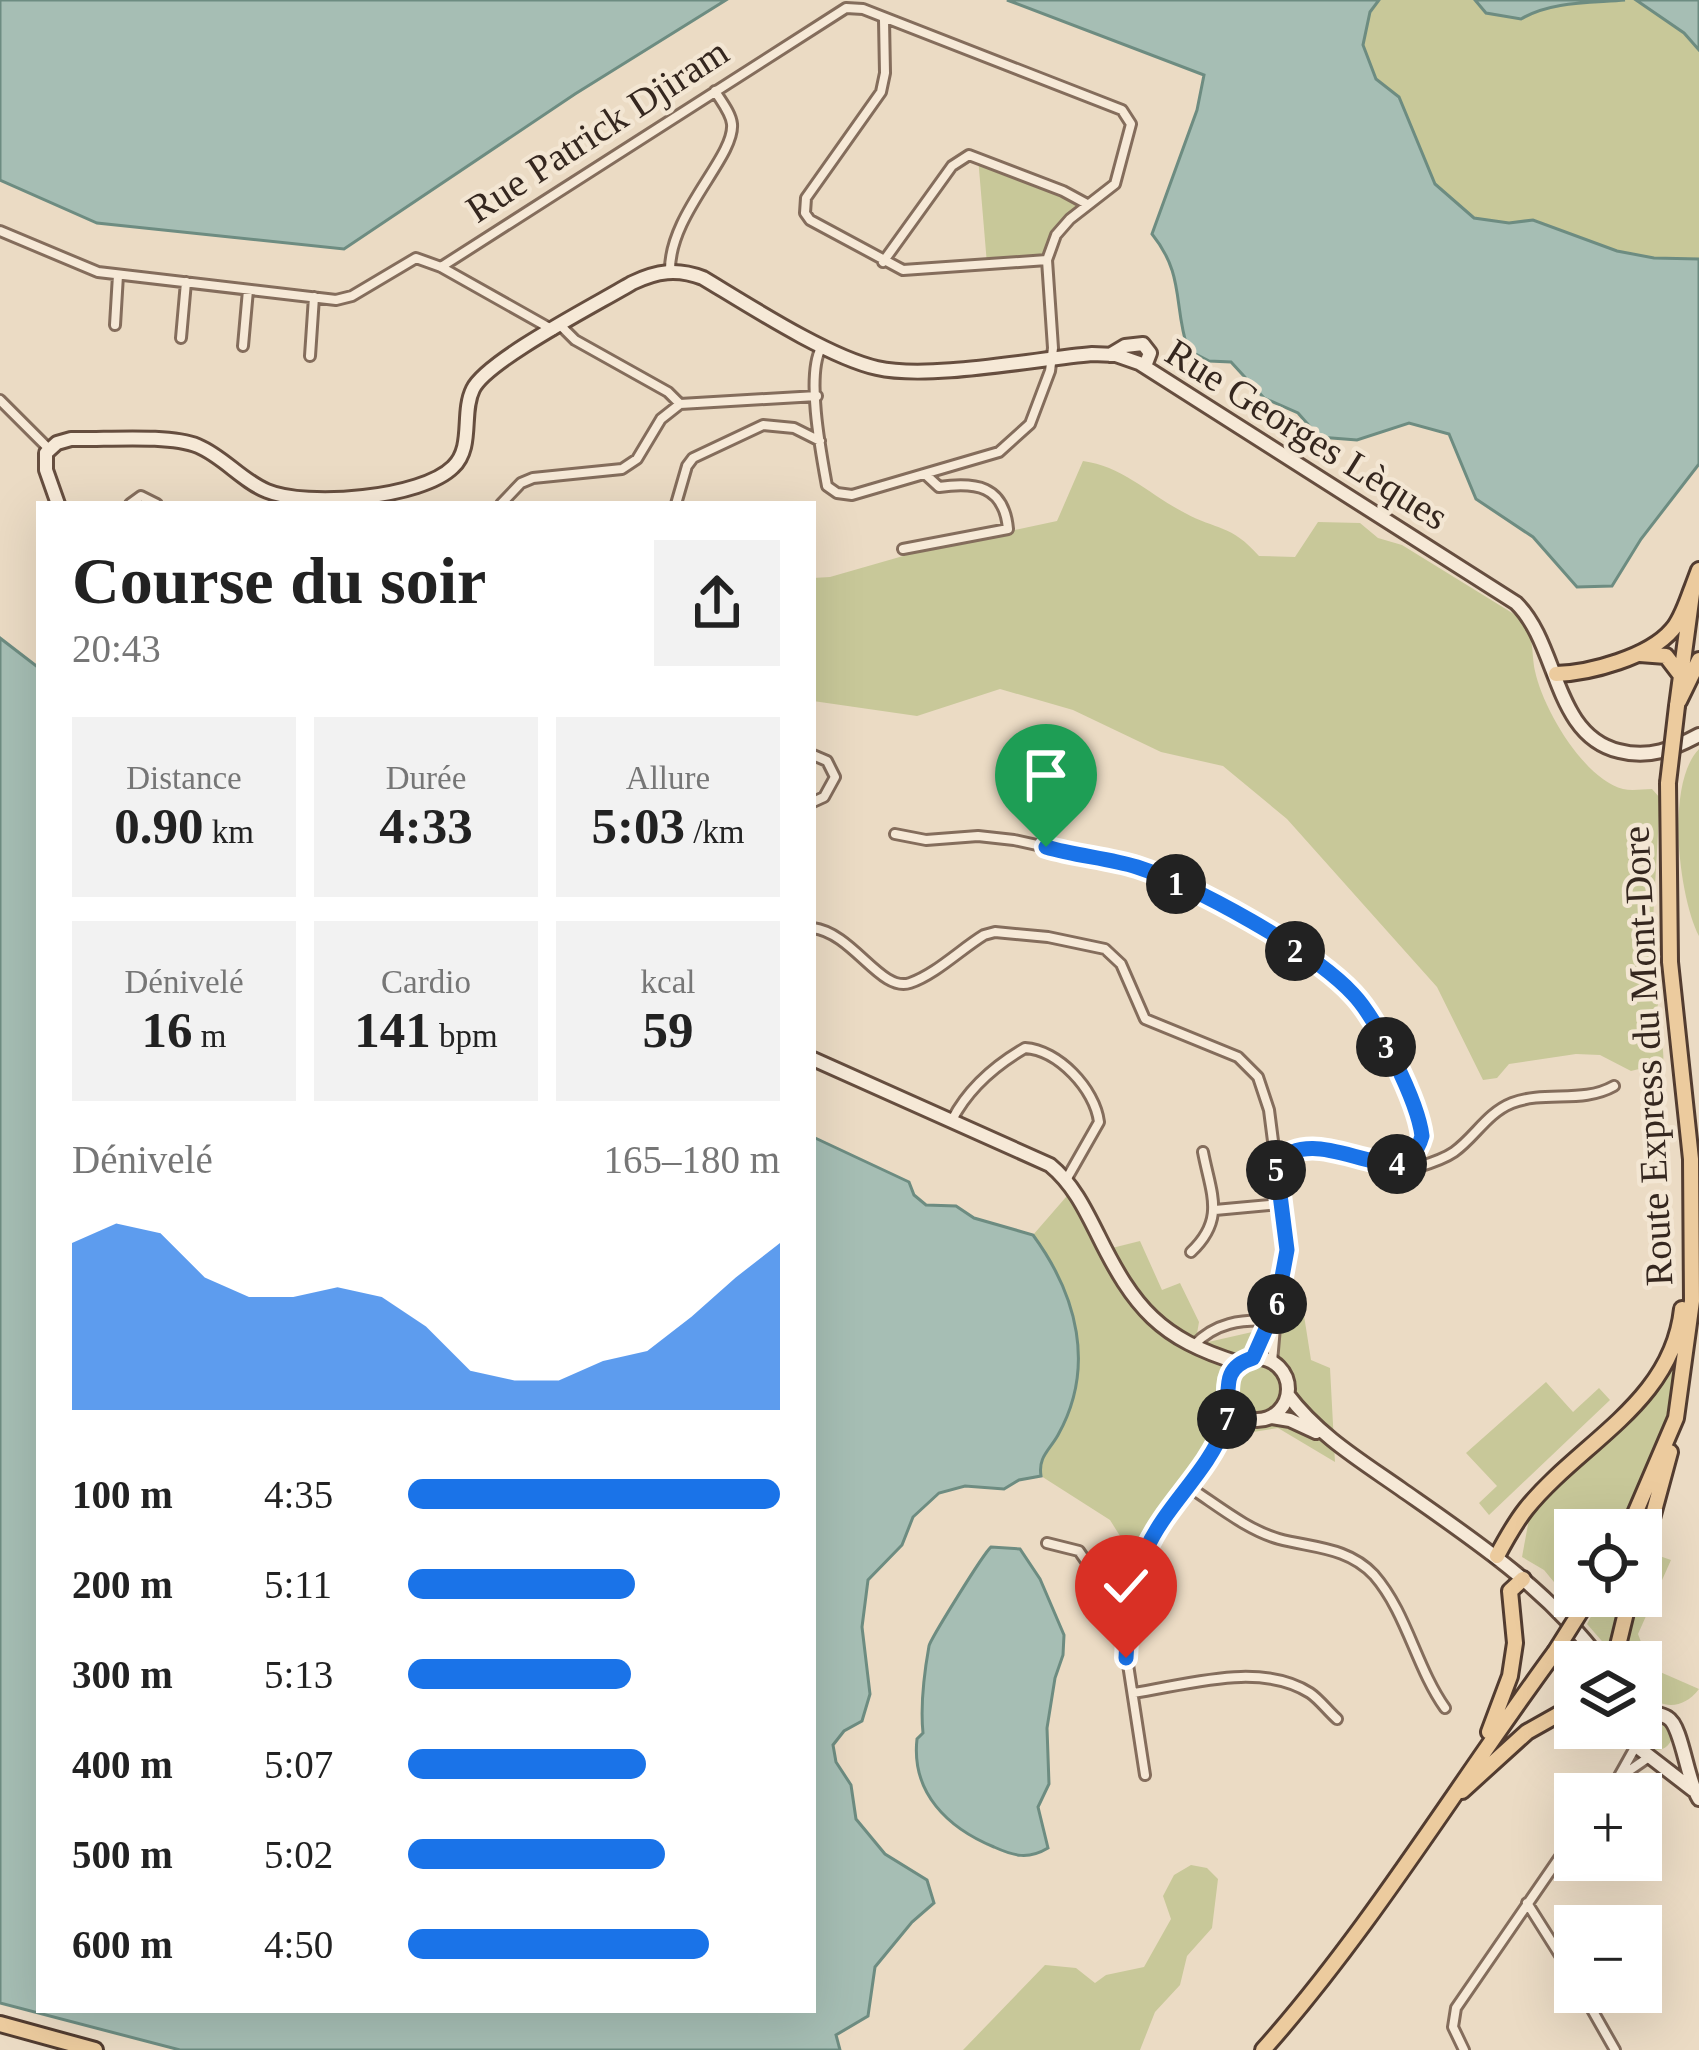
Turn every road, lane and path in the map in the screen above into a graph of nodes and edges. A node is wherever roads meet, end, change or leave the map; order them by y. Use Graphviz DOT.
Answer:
graph roads {
  1 [pos="884,20"];
  2 [pos="715,91"];
  3 [pos="1087,204"];
  4 [pos="0,231"];
  5 [pos="1047,260"];
  6 [pos="883,262"];
  7 [pos="441,267"];
  8 [pos="670,271"];
  9 [pos="118,274"];
  10 [pos="186,282"];
  11 [pos="248,290"];
  12 [pos="314,297"];
  13 [pos="115,325"];
  14 [pos="558,328"];
  15 [pos="182,338"];
  16 [pos="823,345"];
  17 [pos="243,346"];
  18 [pos="310,356"];
  19 [pos="1053,357"];
  20 [pos="817,396"];
  21 [pos="0,400"];
  22 [pos="680,404"];
  23 [pos="820,441"];
  24 [pos="49,449"];
  25 [pos="923,473"];
  26 [pos="57,501"];
  27 [pos="504,501"];
  28 [pos="677,501"];
  29 [pos="903,549"];
  30 [pos="1699,570"];
  31 [pos="1693,586"];
  32 [pos="1635,654"];
  33 [pos="1699,660"];
  34 [pos="1690,675"];
  35 [pos="1558,679"];
  36 [pos="1699,735"];
  37 [pos="816,756"];
  38 [pos="816,800"];
  39 [pos="895,834"];
  40 [pos="816,929"];
  41 [pos="816,1060"];
  42 [pos="1681,1064"];
  43 [pos="1615,1086"];
  44 [pos="952,1120"];
  45 [pos="1203,1151"];
  46 [pos="1276,1163"];
  47 [pos="1400,1163"];
  48 [pos="1066,1180"];
  49 [pos="1280,1204"];
  50 [pos="1214,1210"];
  51 [pos="1191,1252"];
  52 [pos="1277,1304"];
  53 [pos="1271,1321"];
  54 [pos="1196,1346"];
  55 [pos="1246,1361"];
  56 [pos="1272,1362"];
  57 [pos="1226,1383"];
  58 [pos="1288,1396"];
  59 [pos="1230,1406"];
  60 [pos="1272,1417"];
  61 [pos="1244,1418"];
  62 [pos="1676,1418"];
  63 [pos="1334,1442"];
  64 [pos="1215,1448"];
  65 [pos="1189,1487"];
  66 [pos="1637,1509"];
  67 [pos="1656,1509"];
  68 [pos="1047,1543"];
  69 [pos="1497,1556"];
  70 [pos="1523,1579"];
  71 [pos="1128,1600"];
  72 [pos="1578,1617"];
  73 [pos="1585,1641"];
  74 [pos="1133,1694"];
  75 [pos="1445,1708"];
  76 [pos="1554,1717"];
  77 [pos="1337,1720"];
  78 [pos="1662,1721"];
  79 [pos="1679,1738"];
  80 [pos="1649,1749"];
  81 [pos="1480,1754"];
  82 [pos="1652,1757"];
  83 [pos="1627,1773"];
  84 [pos="1145,1775"];
  85 [pos="1696,1795"];
  86 [pos="1450,1803"];
  87 [pos="1554,1865"];
  88 [pos="1527,1903"];
  89 [pos="1554,1946"];
  90 [pos="1594,2013"];
  91 [pos="0,2024"];
  92 [pos="95,2050"];
  93 [pos="1263,2050"];
  94 [pos="1464,2050"];
  95 [pos="1615,2050"];
  1 -- 2 [label="street, Rue Patrick Djiram"];
  1 -- 3 [label="street, Rue Patrick Djiram"];
  1 -- 6 [label="street"];
  2 -- 7 [label="street, Rue Patrick Djiram"];
  2 -- 8 [label="street"];
  3 -- 5 [label="street, Rue Patrick Djiram"];
  3 -- 6 [label="street"];
  4 -- 9 [label="street"];
  5 -- 6 [label="street"];
  5 -- 19 [label="street"];
  7 -- 12 [label="street"];
  7 -- 14 [label="street"];
  8 -- 14 [label="main road"];
  8 -- 16 [label="main road, Rue Georges Lèques"];
  9 -- 10 [label="street"];
  9 -- 13 [label="street"];
  10 -- 11 [label="street"];
  10 -- 15 [label="street"];
  11 -- 12 [label="street"];
  11 -- 17 [label="street"];
  12 -- 18 [label="street"];
  14 -- 22 [label="street"];
  14 -- 24 [label="main road"];
  16 -- 19 [label="main road, Rue Georges Lèques"];
  16 -- 20 [label="street"];
  19 -- 25 [label="street"];
  19 -- 35 [label="main road, Rue Georges Lèques"];
  20 -- 22 [label="street"];
  20 -- 23 [label="street"];
  21 -- 24 [label="street"];
  22 -- 27 [label="street"];
  23 -- 25 [label="street"];
  23 -- 28 [label="street"];
  24 -- 26 [label="main road"];
  25 -- 29 [label="street"];
  30 -- 31 [label="main road"];
  31 -- 32 [label="main road"];
  31 -- 34 [label="main road"];
  32 -- 34 [label="main road"];
  32 -- 35 [label="main road"];
  33 -- 34 [label="main road"];
  34 -- 42 [label="main road, Route Express du Mont-Dore, bridge"];
  35 -- 36 [label="main road, Rue Georges Lèques"];
  37 -- 38 [label="street"];
  39 -- 47 [label="street"];
  40 -- 46 [label="street"];
  41 -- 44 [label="main road"];
  42 -- 62 [label="main road, Route Express du Mont-Dore"];
  42 -- 69 [label="main road"];
  43 -- 47 [label="street"];
  44 -- 48 [label="main road"];
  44 -- 48 [label="street"];
  45 -- 50 [label="street"];
  46 -- 47 [label="street"];
  46 -- 49 [label="street"];
  48 -- 54 [label="main road"];
  49 -- 50 [label="street"];
  49 -- 52 [label="street"];
  50 -- 51 [label="street"];
  52 -- 53 [label="street"];
  52 -- 56 [label="street"];
  53 -- 54 [label="street"];
  53 -- 55 [label="street"];
  54 -- 55 [label="main road"];
  54 -- 57 [label="main road"];
  55 -- 56 [label="main road"];
  55 -- 57 [label="main road"];
  56 -- 58 [label="main road"];
  57 -- 59 [label="main road"];
  58 -- 60 [label="main road"];
  58 -- 63 [label="main road"];
  59 -- 61 [label="main road"];
  59 -- 64 [label="street"];
  60 -- 61 [label="main road"];
  60 -- 63 [label="main road"];
  61 -- 64 [label="street"];
  62 -- 66 [label="main road, Route Express du Mont-Dore"];
  62 -- 67 [label="main road"];
  63 -- 69 [label="main road"];
  64 -- 65 [label="street"];
  65 -- 71 [label="street"];
  65 -- 75 [label="street"];
  68 -- 71 [label="street"];
  69 -- 70 [label="main road"];
  70 -- 73 [label="main road"];
  70 -- 81 [label="main road"];
  71 -- 74 [label="street"];
  72 -- 81 [label="main road, bridge"];
  74 -- 77 [label="street"];
  74 -- 84 [label="street"];
  76 -- 86 [label="main road"];
  78 -- 79 [label="main road"];
  79 -- 82 [label="main road"];
  79 -- 85 [label="main road"];
  80 -- 82 [label="main road"];
  81 -- 86 [label="main road"];
  82 -- 83 [label="street"];
  82 -- 85 [label="main road"];
  86 -- 93 [label="main road"];
  87 -- 88 [label="street"];
  88 -- 89 [label="street"];
  88 -- 94 [label="street"];
  90 -- 95 [label="street"];
  91 -- 92 [label="main road"];
}
